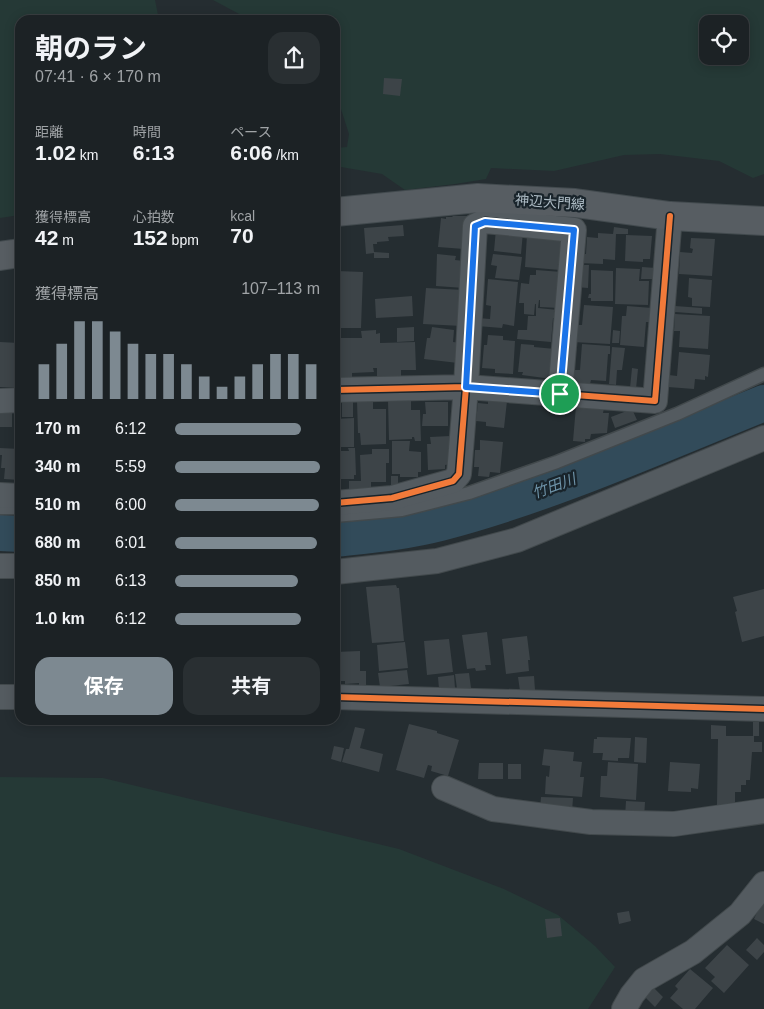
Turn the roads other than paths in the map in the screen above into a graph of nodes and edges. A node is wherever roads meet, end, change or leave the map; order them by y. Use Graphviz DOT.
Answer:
graph roads {
  1 [pos="340,212"];
  2 [pos="670,216"];
  3 [pos="764,221"];
  4 [pos="15,254"];
  5 [pos="0,256"];
  6 [pos="764,374"];
  7 [pos="466,387"];
  8 [pos="340,390"];
  9 [pos="560,394"];
  10 [pos="15,400"];
  11 [pos="0,401"];
  12 [pos="764,438"];
  13 [pos="0,495"];
  14 [pos="15,496"];
  15 [pos="340,503"];
  16 [pos="0,508"];
  17 [pos="15,508"];
  18 [pos="340,516"];
  19 [pos="0,566"];
  20 [pos="15,566"];
  21 [pos="340,571"];
  22 [pos="0,697"];
  23 [pos="15,697"];
  24 [pos="340,697"];
  25 [pos="764,709"];
  26 [pos="444,788"];
  27 [pos="764,810"];
  28 [pos="764,884"];
  29 [pos="624,1009"];
  1 -- 2 [label="main road, 神辺大門線"];
  2 -- 3 [label="main road, 神辺大門線"];
  2 -- 9 [label="street"];
  4 -- 5 [label="main road"];
  6 -- 18 [label="lane"];
  7 -- 8 [label="street"];
  7 -- 9 [label="street"];
  7 -- 9 [label="street"];
  7 -- 15 [label="street"];
  10 -- 11 [label="street"];
  12 -- 21 [label="street"];
  13 -- 14 [label="street"];
  16 -- 17 [label="lane"];
  19 -- 20 [label="street"];
  22 -- 23 [label="street"];
  24 -- 25 [label="street"];
  26 -- 27 [label="street"];
  28 -- 29 [label="street"];
}
